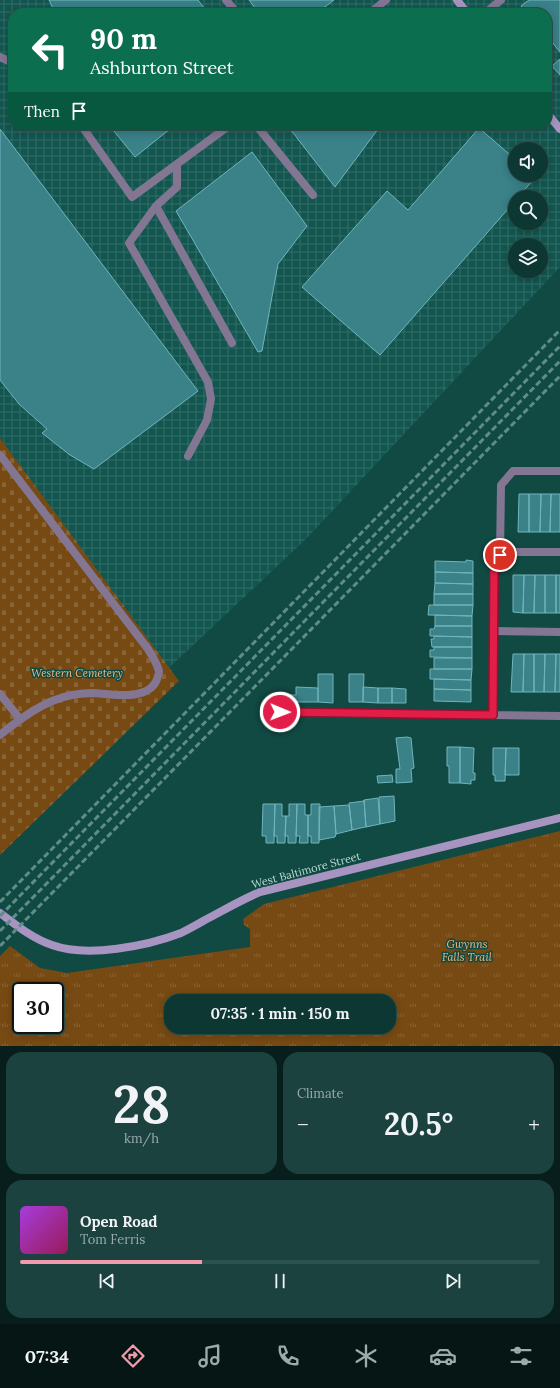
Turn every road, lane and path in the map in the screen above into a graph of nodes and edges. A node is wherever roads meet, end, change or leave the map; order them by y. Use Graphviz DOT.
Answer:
graph roads {
  1 [pos="226,0"];
  2 [pos="386,0"];
  3 [pos="457,0"];
  4 [pos="501,0"];
  5 [pos="233,8"];
  6 [pos="376,8"];
  7 [pos="463,8"];
  8 [pos="491,8"];
  9 [pos="552,119"];
  10 [pos="560,129"];
  11 [pos="85,130"];
  12 [pos="223,130"];
  13 [pos="260,130"];
  14 [pos="177,164"];
  15 [pos="313,195"];
  16 [pos="156,206"];
  17 [pos="232,343"];
  18 [pos="0,456"];
  19 [pos="188,456"];
  20 [pos="560,471"];
  21 [pos="560,552"];
  22 [pos="500,555"];
  23 [pos="494,631"];
  24 [pos="560,632"];
  25 [pos="0,694"];
  26 [pos="280,712"];
  27 [pos="493,715"];
  28 [pos="560,716"];
  29 [pos="20,719"];
  30 [pos="0,734"];
  31 [pos="560,818"];
  32 [pos="0,913"];
  1 -- 5 [label="street"];
  2 -- 6 [label="street"];
  3 -- 7 [label="main road"];
  4 -- 8 [label="street"];
  9 -- 10 [label="main road"];
  11 -- 14 [label="street"];
  12 -- 14 [label="street"];
  13 -- 15 [label="street"];
  14 -- 16 [label="street"];
  16 -- 17 [label="street"];
  16 -- 19 [label="street"];
  18 -- 29 [label="street"];
  20 -- 22 [label="street"];
  21 -- 22 [label="street"];
  22 -- 23 [label="street"];
  23 -- 24 [label="street"];
  23 -- 27 [label="street"];
  25 -- 29 [label="street"];
  26 -- 27 [label="street"];
  27 -- 28 [label="street"];
  29 -- 30 [label="street"];
  31 -- 32 [label="main road, West Baltimore Street"];
}
